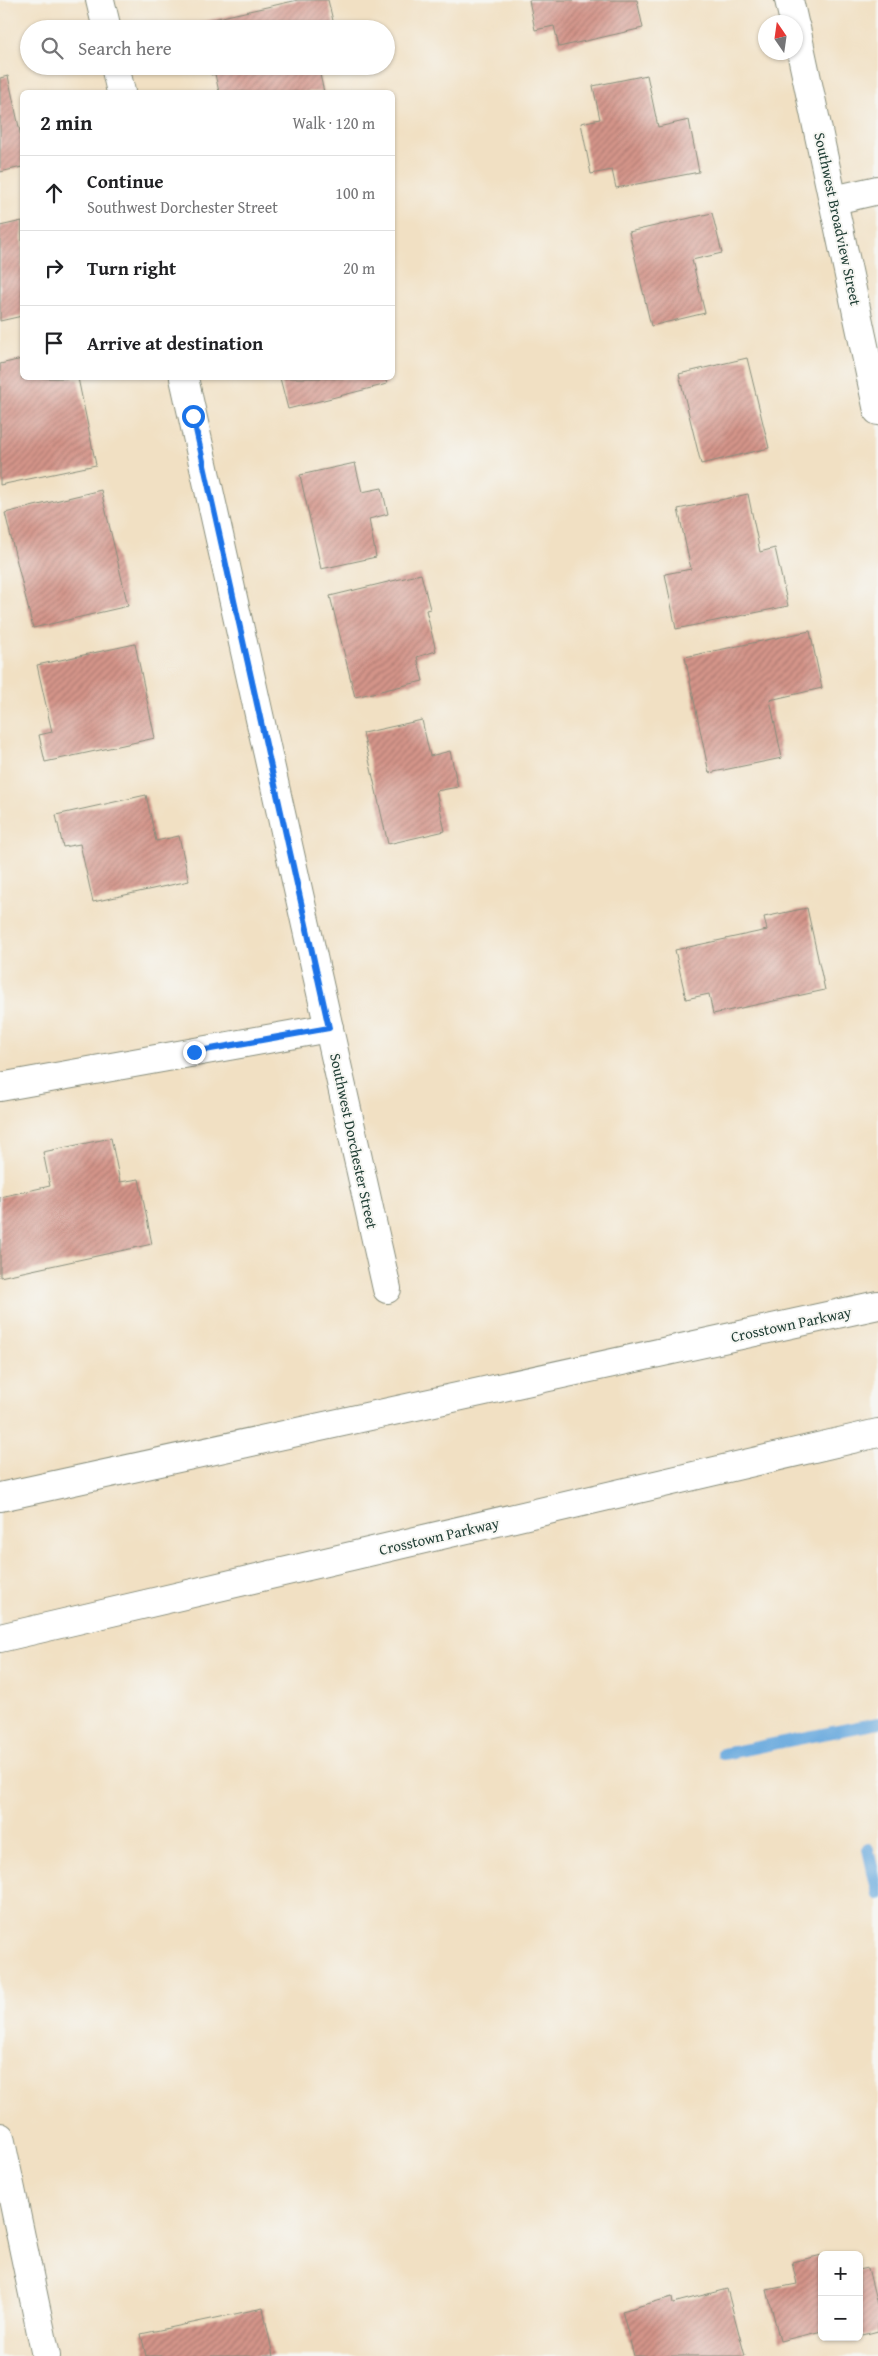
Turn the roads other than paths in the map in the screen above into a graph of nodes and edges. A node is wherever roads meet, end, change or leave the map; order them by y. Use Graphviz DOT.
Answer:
graph roads {
  1 [pos="100,0"];
  2 [pos="789,0"];
  3 [pos="792,15"];
  4 [pos="105,20"];
  5 [pos="803,60"];
  6 [pos="117,75"];
  7 [pos="121,90"];
  8 [pos="878,190"];
  9 [pos="834,200"];
  10 [pos="184,380"];
  11 [pos="878,411"];
  12 [pos="329,1028"];
  13 [pos="0,1087"];
  14 [pos="387,1289"];
  15 [pos="878,1305"];
  16 [pos="878,1433"];
  17 [pos="0,1497"];
  18 [pos="0,1638"];
  19 [pos="2,2154"];
  20 [pos="46,2356"];
  1 -- 4 [label="main road"];
  2 -- 3 [label="main road"];
  5 -- 9 [label="main road, Southwest Broadview Street"];
  6 -- 7 [label="main road"];
  8 -- 9 [label="main road"];
  9 -- 11 [label="main road, Southwest Broadview Street"];
  10 -- 12 [label="main road, Southwest Dorchester Street"];
  12 -- 13 [label="main road"];
  12 -- 14 [label="main road, Southwest Dorchester Street"];
  15 -- 17 [label="main road, Crosstown Parkway"];
  16 -- 18 [label="main road, Crosstown Parkway"];
  19 -- 20 [label="main road"];
}
